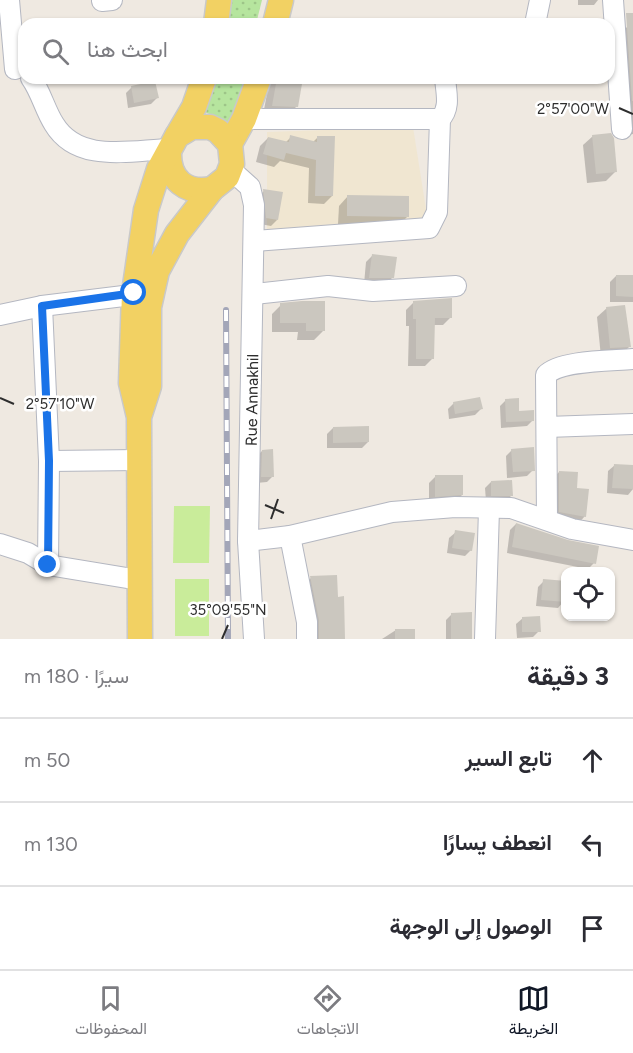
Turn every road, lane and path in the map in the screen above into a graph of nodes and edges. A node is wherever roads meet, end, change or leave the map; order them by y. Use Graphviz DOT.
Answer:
graph roads {
  1 [pos="9,0"];
  2 [pos="219,0"];
  3 [pos="281,0"];
  4 [pos="540,0"];
  5 [pos="613,0"];
  6 [pos="217,18"];
  7 [pos="276,18"];
  8 [pos="536,18"];
  9 [pos="614,18"];
  10 [pos="615,29"];
  11 [pos="18,72"];
  12 [pos="26,84"];
  13 [pos="202,84"];
  14 [pos="257,84"];
  15 [pos="445,84"];
  16 [pos="244,119"];
  17 [pos="440,119"];
  18 [pos="622,129"];
  19 [pos="230,144"];
  20 [pos="172,146"];
  21 [pos="231,170"];
  22 [pos="212,189"];
  23 [pos="254,241"];
  24 [pos="456,286"];
  25 [pos="143,293"];
  26 [pos="254,294"];
  27 [pos="42,306"];
  28 [pos="0,315"];
  29 [pos="633,359"];
  30 [pos="633,424"];
  31 [pos="548,427"];
  32 [pos="140,460"];
  33 [pos="49,461"];
  34 [pos="489,509"];
  35 [pos="547,519"];
  36 [pos="290,536"];
  37 [pos="633,540"];
  38 [pos="248,542"];
  39 [pos="0,544"];
  40 [pos="48,565"];
  41 [pos="139,580"];
  42 [pos="140,639"];
  43 [pos="254,639"];
  44 [pos="306,639"];
  45 [pos="485,639"];
  1 -- 11 [label="street"];
  2 -- 6 [label="main road"];
  3 -- 7 [label="main road"];
  4 -- 8 [label="street"];
  5 -- 9 [label="street"];
  10 -- 18 [label="street"];
  12 -- 20 [label="street"];
  13 -- 20 [label="main road"];
  14 -- 16 [label="main road"];
  15 -- 17 [label="street"];
  16 -- 17 [label="street"];
  16 -- 19 [label="main road"];
  17 -- 23 [label="street"];
  19 -- 20 [label="main road"];
  19 -- 21 [label="main road"];
  20 -- 22 [label="main road"];
  20 -- 25 [label="main road"];
  21 -- 22 [label="main road"];
  21 -- 23 [label="street, Rue Annakhil"];
  22 -- 25 [label="main road"];
  23 -- 26 [label="street, Rue Annakhil"];
  24 -- 26 [label="street"];
  25 -- 27 [label="street"];
  25 -- 32 [label="main road"];
  26 -- 38 [label="street, Rue Annakhil"];
  27 -- 28 [label="street"];
  27 -- 33 [label="street"];
  29 -- 31 [label="street"];
  30 -- 31 [label="street"];
  31 -- 35 [label="street"];
  32 -- 33 [label="street"];
  32 -- 41 [label="main road"];
  33 -- 40 [label="street"];
  34 -- 35 [label="street"];
  34 -- 36 [label="street"];
  34 -- 45 [label="street"];
  35 -- 37 [label="street"];
  36 -- 38 [label="street"];
  36 -- 44 [label="street"];
  38 -- 43 [label="street, Rue Annakhil"];
  39 -- 40 [label="street"];
  40 -- 41 [label="street"];
  41 -- 42 [label="main road"];
}
